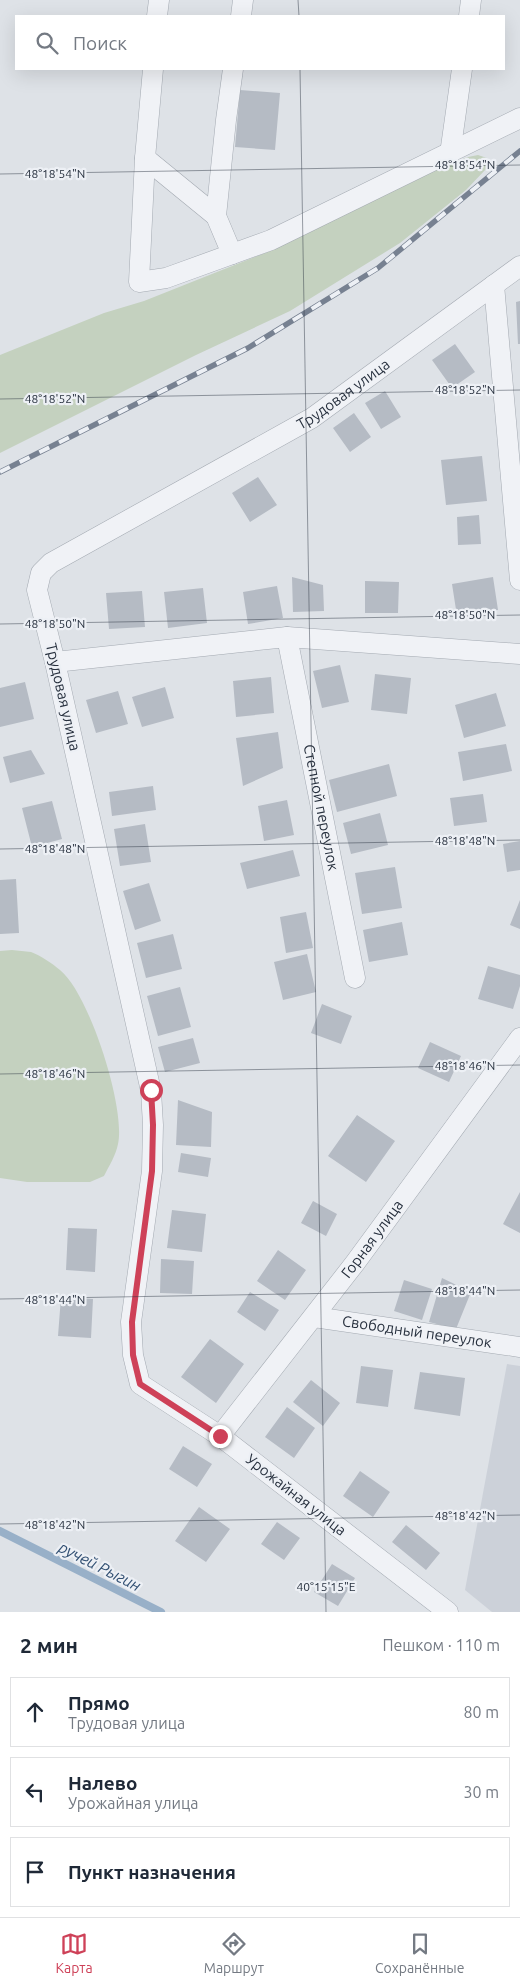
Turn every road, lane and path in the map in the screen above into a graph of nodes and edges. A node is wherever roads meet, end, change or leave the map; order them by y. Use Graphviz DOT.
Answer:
graph roads {
  1 [pos="159,0"];
  2 [pos="243,0"];
  3 [pos="471,0"];
  4 [pos="157,15"];
  5 [pos="240,15"];
  6 [pos="469,15"];
  7 [pos="152,70"];
  8 [pos="233,70"];
  9 [pos="462,70"];
  10 [pos="520,118"];
  11 [pos="450,154"];
  12 [pos="145,158"];
  13 [pos="216,216"];
  14 [pos="232,254"];
  15 [pos="520,266"];
  16 [pos="494,285"];
  17 [pos="520,580"];
  18 [pos="287,637"];
  19 [pos="520,654"];
  20 [pos="55,662"];
  21 [pos="355,978"];
  22 [pos="520,1038"];
  23 [pos="314,1317"];
  24 [pos="520,1347"];
  25 [pos="140,1384"];
  26 [pos="220,1436"];
  27 [pos="448,1612"];
  1 -- 4 [label="street"];
  2 -- 5 [label="street"];
  3 -- 6 [label="street"];
  7 -- 12 [label="street"];
  8 -- 13 [label="street"];
  9 -- 11 [label="street"];
  10 -- 11 [label="street"];
  11 -- 14 [label="street"];
  12 -- 13 [label="street"];
  12 -- 14 [label="street"];
  13 -- 14 [label="street"];
  15 -- 16 [label="street, Трудовая улица"];
  16 -- 17 [label="street"];
  16 -- 20 [label="street, Трудовая улица"];
  18 -- 19 [label="street"];
  18 -- 20 [label="street"];
  18 -- 21 [label="street, Степной переулок"];
  20 -- 25 [label="street, Трудовая улица"];
  22 -- 23 [label="street, Горная улица"];
  23 -- 24 [label="street, Свободный переулок"];
  23 -- 26 [label="street, Горная улица"];
  25 -- 26 [label="street, Урожайная улица"];
  26 -- 27 [label="street, Урожайная улица"];
}
